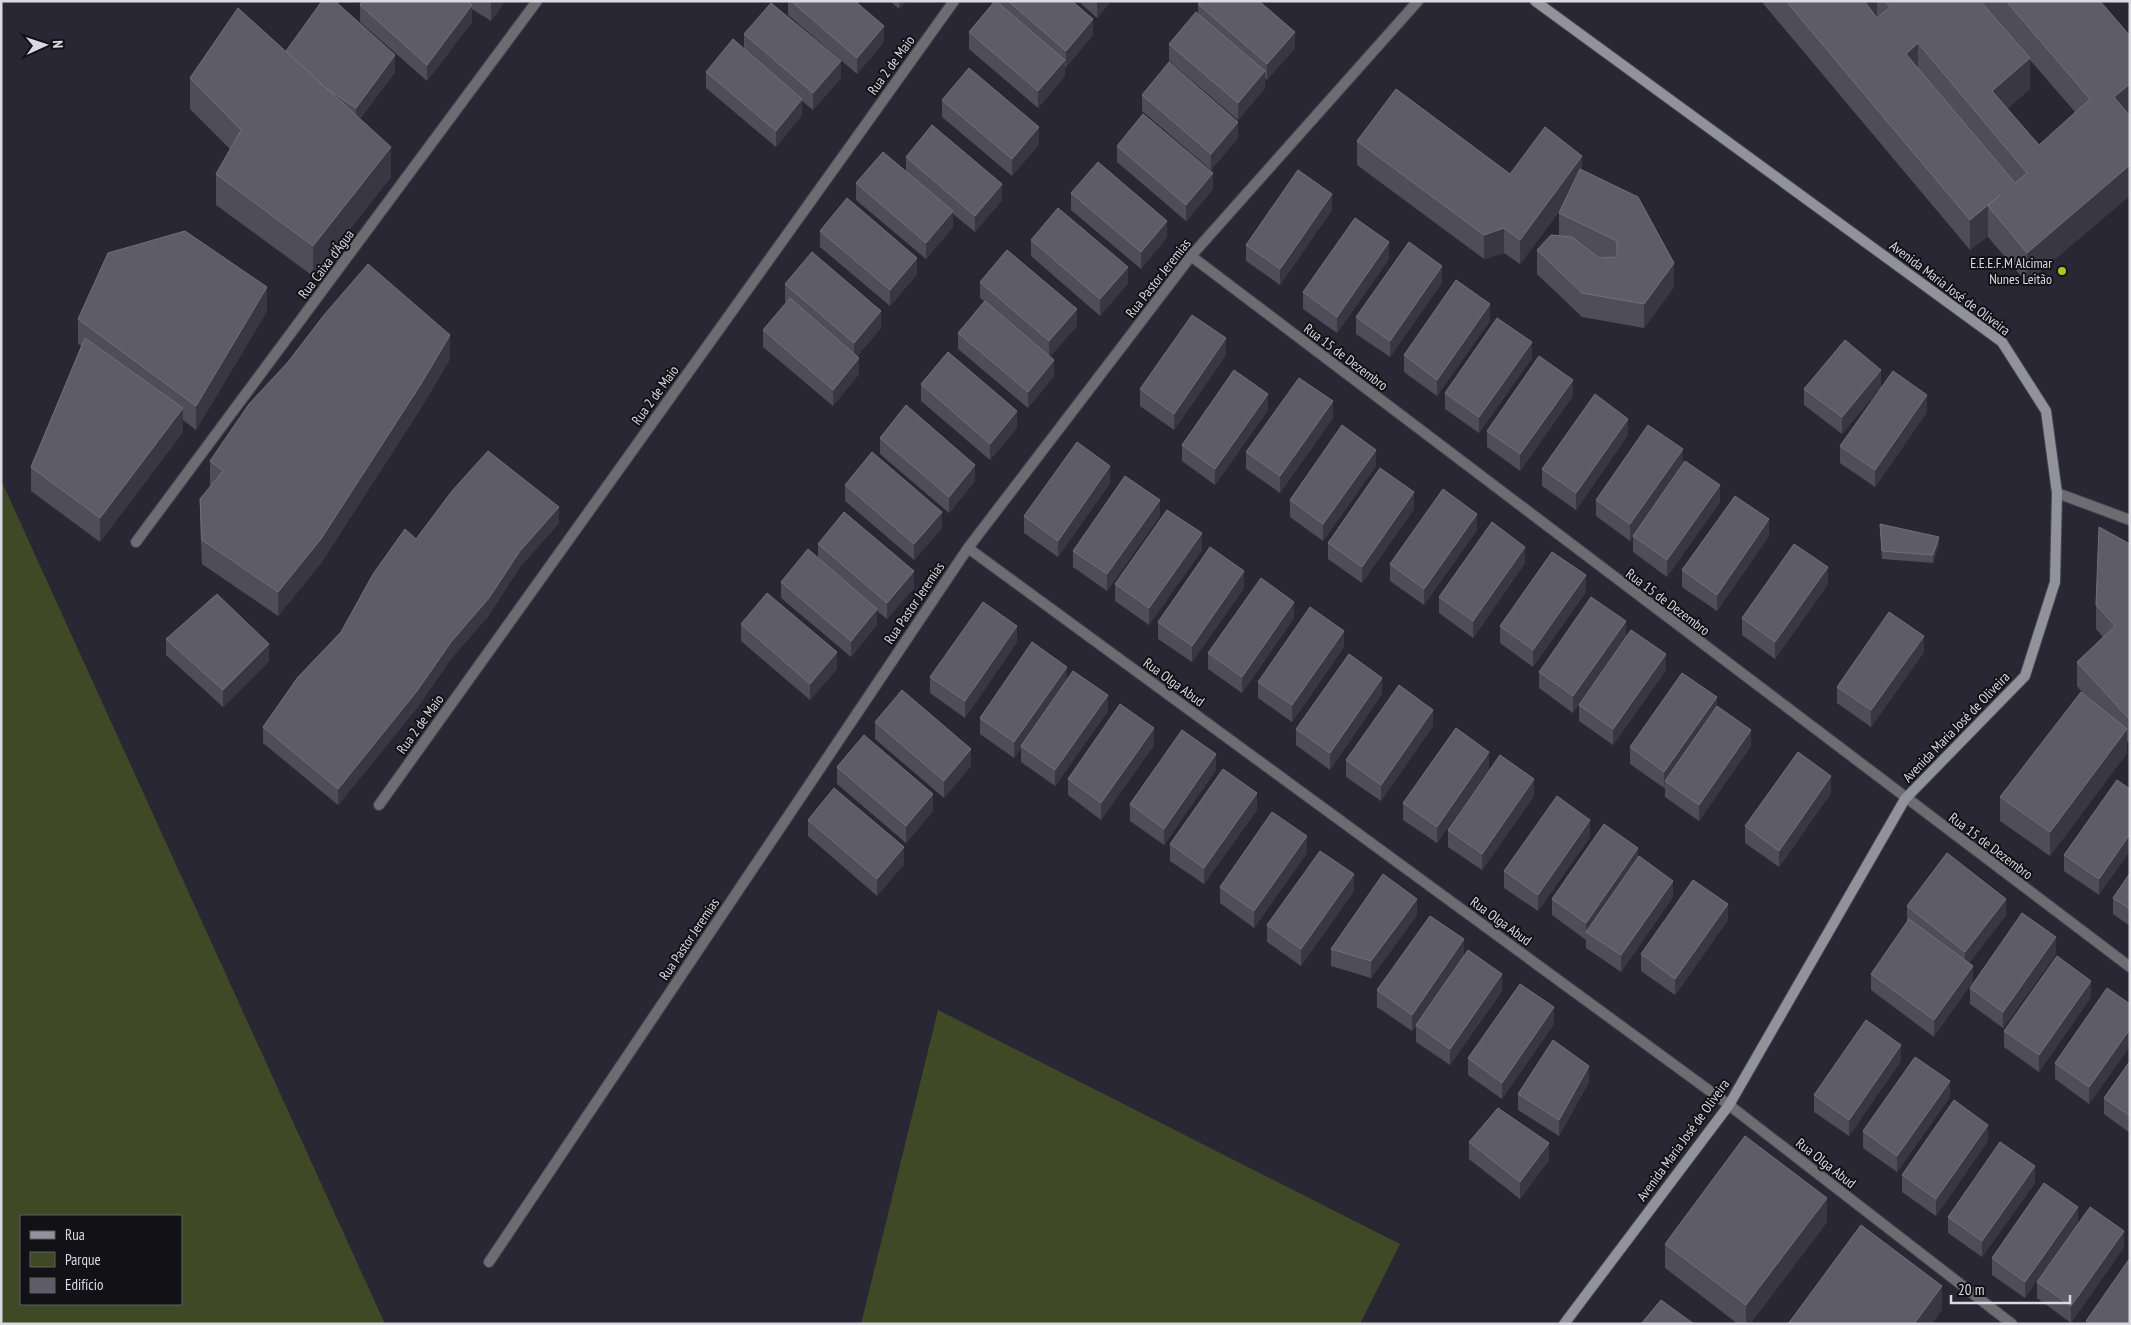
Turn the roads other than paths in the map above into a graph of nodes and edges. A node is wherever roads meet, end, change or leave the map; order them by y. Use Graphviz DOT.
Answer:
graph roads {
  1 [pos="538,1"];
  2 [pos="954,1"];
  3 [pos="1418,1"];
  4 [pos="1535,1"];
  5 [pos="1191,256"];
  6 [pos="2057,493"];
  7 [pos="2130,520"];
  8 [pos="136,542"];
  9 [pos="968,548"];
  10 [pos="1906,799"];
  11 [pos="379,804"];
  12 [pos="2130,967"];
  13 [pos="1729,1105"];
  14 [pos="489,1262"];
  15 [pos="1564,1324"];
  16 [pos="2012,1324"];
  1 -- 8 [label="street, Rua Caixa d'Água"];
  2 -- 11 [label="street, Rua 2 de Maio"];
  3 -- 5 [label="street, Rua Pastor Jeremias"];
  4 -- 6 [label="street, Avenida Maria José de Oliveira"];
  5 -- 9 [label="street, Rua Pastor Jeremias"];
  5 -- 10 [label="street, Rua 15 de Dezembro"];
  6 -- 7 [label="street"];
  6 -- 10 [label="street, Avenida Maria José de Oliveira"];
  9 -- 13 [label="street, Rua Olga Abud"];
  9 -- 14 [label="street, Rua Pastor Jeremias"];
  10 -- 12 [label="street, Rua 15 de Dezembro"];
  10 -- 13 [label="street, Avenida Maria José de Oliveira"];
  13 -- 15 [label="street, Avenida Maria José de Oliveira"];
  13 -- 16 [label="street, Rua Olga Abud"];
}
